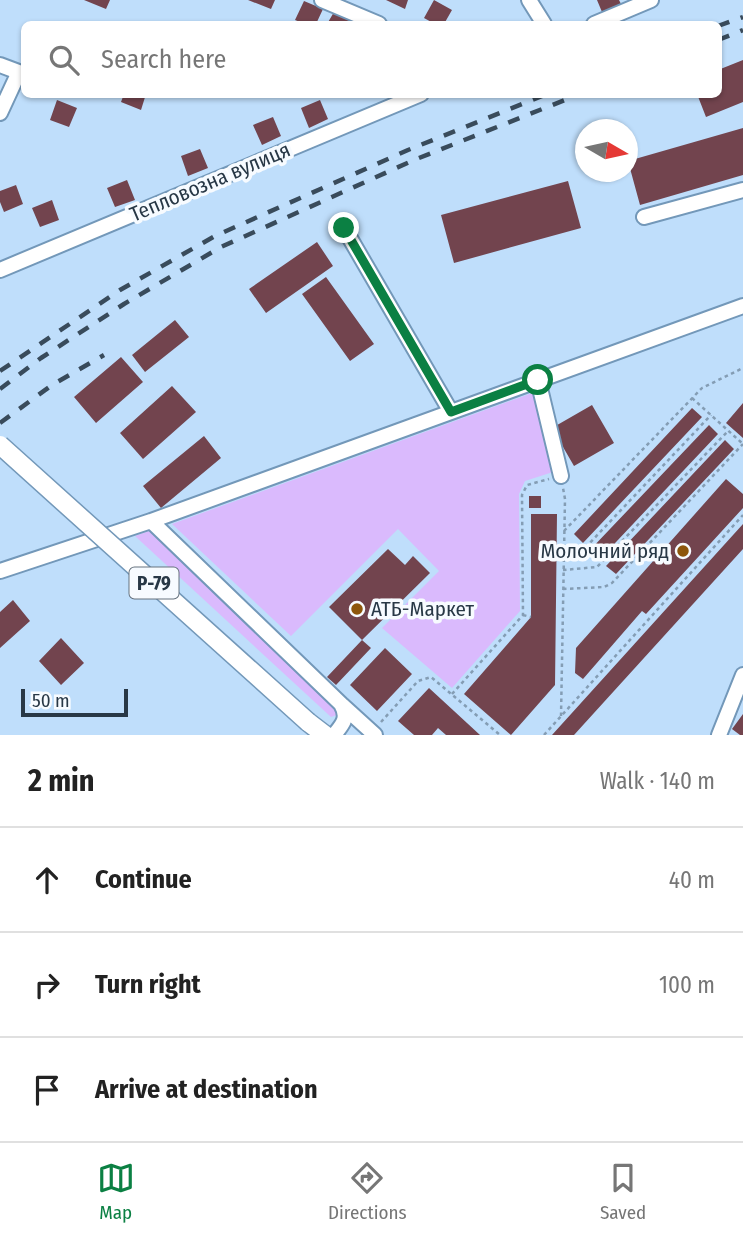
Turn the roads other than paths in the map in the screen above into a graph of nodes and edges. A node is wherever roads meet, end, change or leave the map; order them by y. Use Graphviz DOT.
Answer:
graph roads {
  1 [pos="322,0"];
  2 [pos="529,0"];
  3 [pos="651,0"];
  4 [pos="629,5"];
  5 [pos="372,21"];
  6 [pos="542,21"];
  7 [pos="600,21"];
  8 [pos="0,65"];
  9 [pos="21,73"];
  10 [pos="21,75"];
  11 [pos="411,98"];
  12 [pos="0,113"];
  13 [pos="743,190"];
  14 [pos="644,217"];
  15 [pos="344,228"];
  16 [pos="0,270"];
  17 [pos="743,306"];
  18 [pos="538,380"];
  19 [pos="451,412"];
  20 [pos="0,445"];
  21 [pos="561,476"];
  22 [pos="151,522"];
  23 [pos="0,571"];
  24 [pos="743,676"];
  25 [pos="341,704"];
  26 [pos="376,731"];
  27 [pos="325,735"];
  28 [pos="334,735"];
  29 [pos="719,735"];
  1 -- 5 [label="street"];
  2 -- 6 [label="street"];
  3 -- 4 [label="street"];
  4 -- 7 [label="street"];
  8 -- 9 [label="street"];
  10 -- 12 [label="street"];
  11 -- 16 [label="street, Тепловозна вулиця"];
  13 -- 14 [label="street"];
  15 -- 19 [label="street"];
  17 -- 18 [label="street"];
  18 -- 19 [label="street"];
  18 -- 21 [label="street"];
  19 -- 22 [label="street"];
  20 -- 27 [label="main road, Р-79, bridge"];
  22 -- 23 [label="street"];
  22 -- 25 [label="street"];
  24 -- 29 [label="street"];
  25 -- 26 [label="street"];
  25 -- 28 [label="street"];
}
